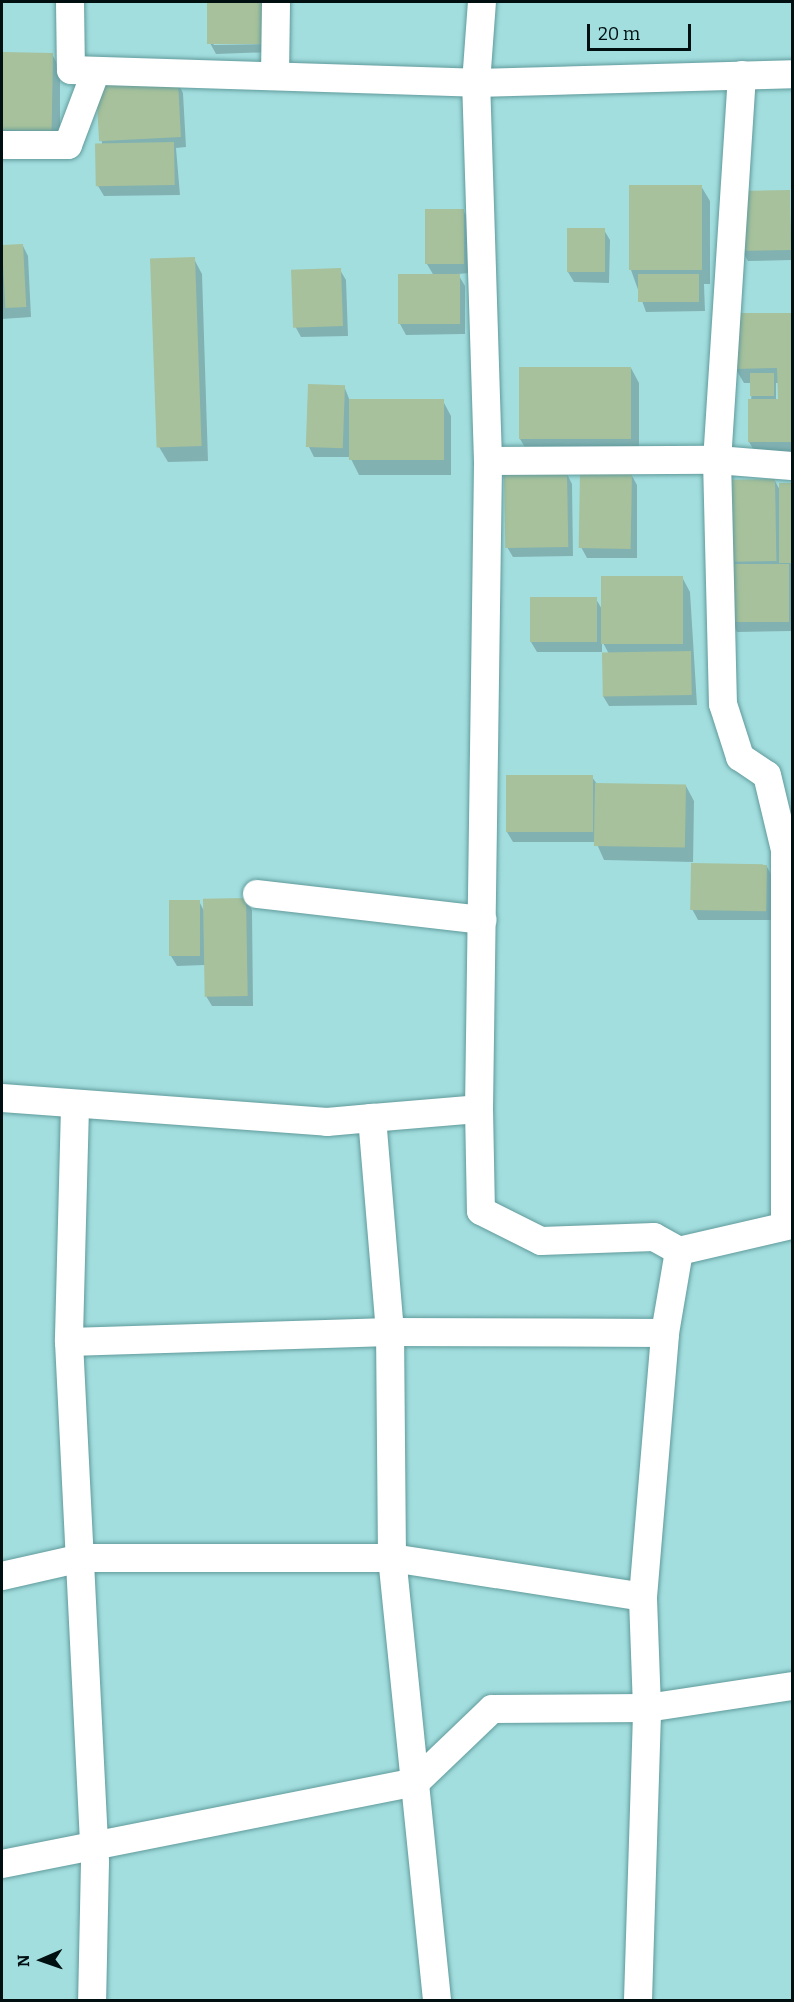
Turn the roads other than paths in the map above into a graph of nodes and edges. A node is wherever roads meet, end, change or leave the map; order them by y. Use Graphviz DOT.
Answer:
graph roads {
  1 [pos="70,2"];
  2 [pos="276,2"];
  3 [pos="482,2"];
  4 [pos="96,71"];
  5 [pos="792,74"];
  6 [pos="742,75"];
  7 [pos="275,76"];
  8 [pos="476,83"];
  9 [pos="2,145"];
  10 [pos="488,460"];
  11 [pos="717,460"];
  12 [pos="792,466"];
  13 [pos="257,894"];
  14 [pos="483,920"];
  15 [pos="2,1098"];
  16 [pos="75,1107"];
  17 [pos="479,1109"];
  18 [pos="372,1118"];
  19 [pos="789,1224"];
  20 [pos="679,1251"];
  21 [pos="390,1332"];
  22 [pos="665,1333"];
  23 [pos="69,1342"];
  24 [pos="81,1558"];
  25 [pos="392,1558"];
  26 [pos="2,1576"];
  27 [pos="643,1597"];
  28 [pos="792,1686"];
  29 [pos="647,1708"];
  30 [pos="416,1782"];
  31 [pos="94,1843"];
  32 [pos="2,1864"];
  33 [pos="92,2001"];
  34 [pos="437,2001"];
  35 [pos="638,2001"];
  1 -- 4 [label="street"];
  2 -- 7 [label="street"];
  3 -- 8 [label="street"];
  4 -- 7 [label="street"];
  4 -- 9 [label="street"];
  5 -- 6 [label="street"];
  6 -- 8 [label="street"];
  6 -- 11 [label="street"];
  7 -- 8 [label="street"];
  8 -- 10 [label="street"];
  10 -- 11 [label="street"];
  10 -- 14 [label="street"];
  11 -- 12 [label="street"];
  11 -- 19 [label="street"];
  13 -- 14 [label="street"];
  14 -- 17 [label="street"];
  15 -- 16 [label="street"];
  16 -- 18 [label="street"];
  16 -- 23 [label="street"];
  17 -- 18 [label="street"];
  17 -- 20 [label="street"];
  18 -- 21 [label="street"];
  19 -- 20 [label="street"];
  20 -- 22 [label="street"];
  21 -- 22 [label="street"];
  21 -- 23 [label="street"];
  21 -- 25 [label="street"];
  22 -- 27 [label="street"];
  23 -- 24 [label="street"];
  24 -- 25 [label="street"];
  24 -- 26 [label="street"];
  24 -- 31 [label="street"];
  25 -- 27 [label="street"];
  25 -- 30 [label="street"];
  27 -- 29 [label="street"];
  28 -- 29 [label="street"];
  29 -- 30 [label="street"];
  29 -- 35 [label="street"];
  30 -- 31 [label="street"];
  30 -- 34 [label="street"];
  31 -- 32 [label="street"];
  31 -- 33 [label="street"];
}
